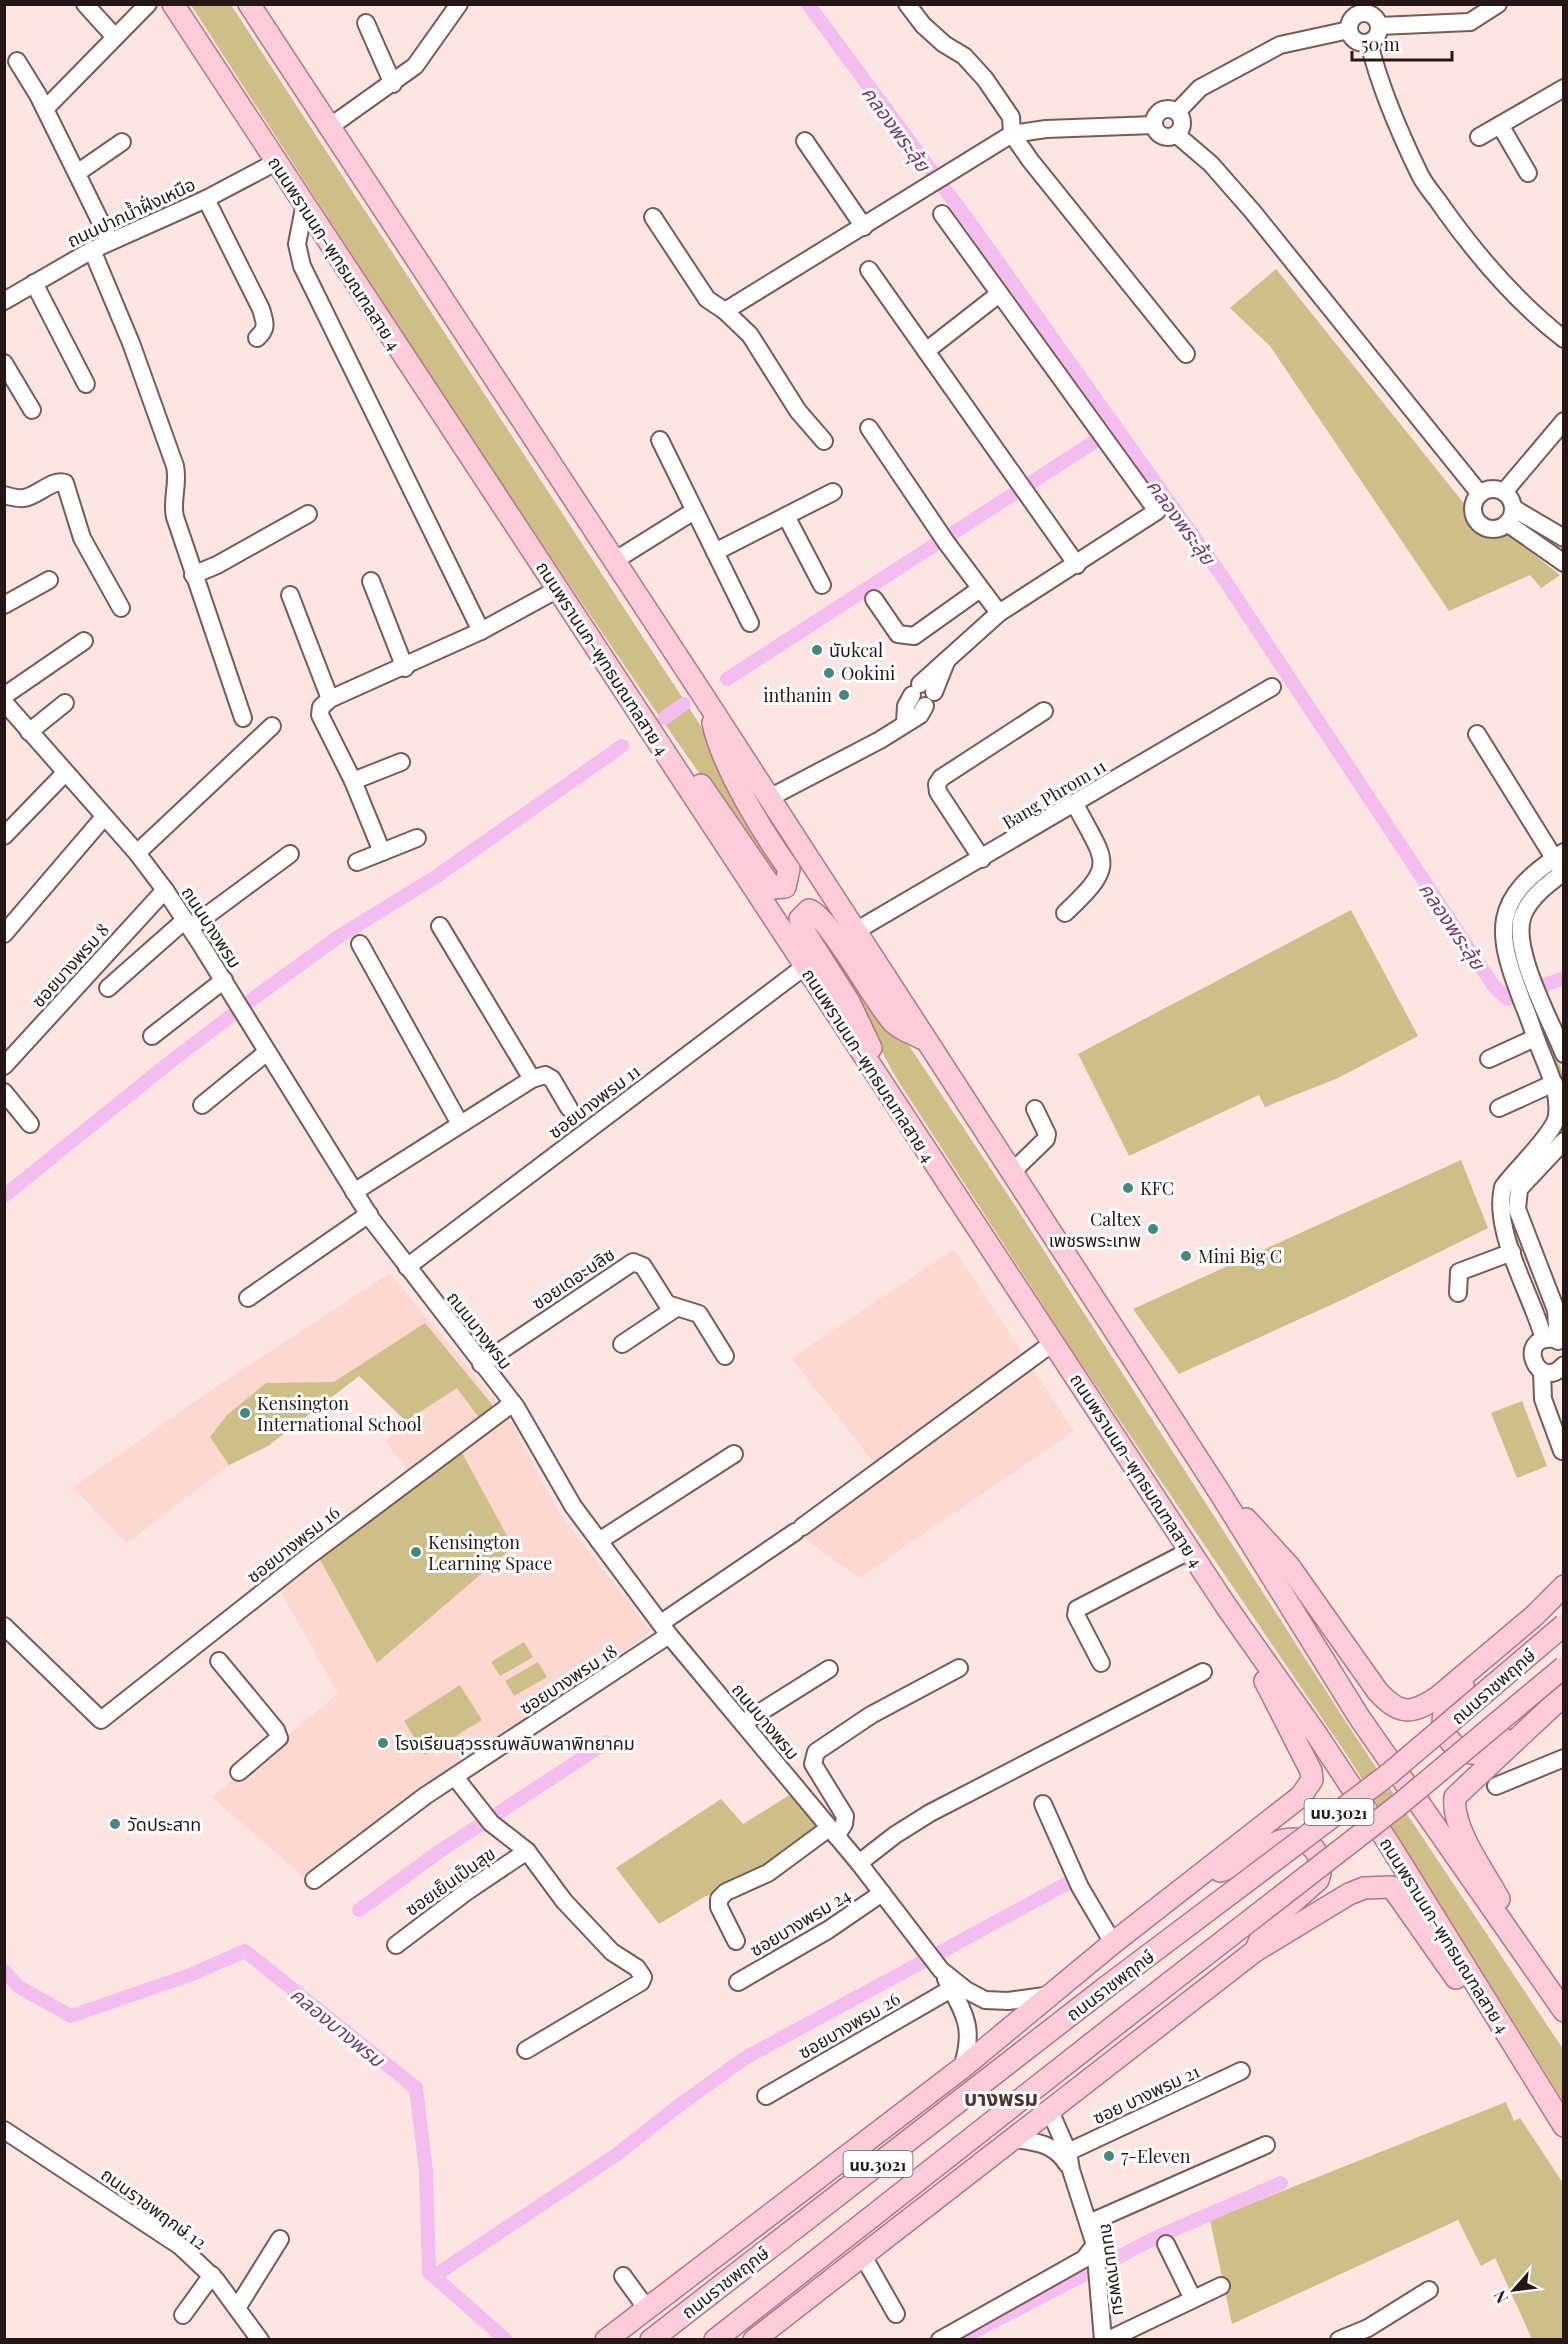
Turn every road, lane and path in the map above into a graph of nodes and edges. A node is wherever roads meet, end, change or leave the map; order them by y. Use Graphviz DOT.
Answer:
graph roads {
  1 [pos="85,4"];
  2 [pos="148,4"];
  3 [pos="173,4"];
  4 [pos="249,4"];
  5 [pos="907,4"];
  6 [pos="1498,4"];
  7 [pos="457,6"];
  8 [pos="1362,9"];
  9 [pos="366,23"];
  10 [pos="1379,26"];
  11 [pos="1349,30"];
  12 [pos="115,37"];
  13 [pos="1369,43"];
  14 [pos="17,61"];
  15 [pos="393,84"];
  16 [pos="1562,91"];
  17 [pos="45,109"];
  18 [pos="1177,112"];
  19 [pos="1154,125"];
  20 [pos="1500,126"];
  21 [pos="328,129"];
  22 [pos="1012,134"];
  23 [pos="1177,135"];
  24 [pos="1479,138"];
  25 [pos="805,141"];
  26 [pos="122,142"];
  27 [pos="276,162"];
  28 [pos="77,173"];
  29 [pos="1528,173"];
  30 [pos="206,199"];
  31 [pos="304,208"];
  32 [pos="942,214"];
  33 [pos="653,217"];
  34 [pos="864,227"];
  35 [pos="110,241"];
  36 [pos="92,250"];
  37 [pos="869,270"];
  38 [pos="34,283"];
  39 [pos="999,294"];
  40 [pos="5,299"];
  41 [pos="725,311"];
  42 [pos="257,338"];
  43 [pos="1563,339"];
  44 [pos="926,351"];
  45 [pos="1185,354"];
  46 [pos="4,363"];
  47 [pos="86,384"];
  48 [pos="32,410"];
  49 [pos="1563,421"];
  50 [pos="869,428"];
  51 [pos="660,440"];
  52 [pos="824,441"];
  53 [pos="832,492"];
  54 [pos="1504,492"];
  55 [pos="1480,494"];
  56 [pos="4,495"];
  57 [pos="694,511"];
  58 [pos="308,514"];
  59 [pos="1510,515"];
  60 [pos="786,516"];
  61 [pos="1563,538"];
  62 [pos="715,552"];
  63 [pos="614,561"];
  64 [pos="1563,563"];
  65 [pos="1077,565"];
  66 [pos="193,575"];
  67 [pos="49,579"];
  68 [pos="371,580"];
  69 [pos="822,585"];
  70 [pos="558,589"];
  71 [pos="980,589"];
  72 [pos="290,595"];
  73 [pos="874,598"];
  74 [pos="4,605"];
  75 [pos="121,608"];
  76 [pos="999,613"];
  77 [pos="750,623"];
  78 [pos="482,631"];
  79 [pos="84,641"];
  80 [pos="405,668"];
  81 [pos="1272,687"];
  82 [pos="4,696"];
  83 [pos="330,699"];
  84 [pos="65,703"];
  85 [pos="709,705"];
  86 [pos="1044,711"];
  87 [pos="7,712"];
  88 [pos="243,718"];
  89 [pos="272,726"];
  90 [pos="29,732"];
  91 [pos="1477,734"];
  92 [pos="665,754"];
  93 [pos="401,762"];
  94 [pos="65,773"];
  95 [pos="353,781"];
  96 [pos="769,798"];
  97 [pos="1075,804"];
  98 [pos="104,817"];
  99 [pos="4,836"];
  100 [pos="417,838"];
  101 [pos="382,852"];
  102 [pos="137,853"];
  103 [pos="290,854"];
  104 [pos="982,859"];
  105 [pos="357,862"];
  106 [pos="1561,864"];
  107 [pos="165,890"];
  108 [pos="1065,913"];
  109 [pos="188,924"];
  110 [pos="440,926"];
  111 [pos="854,932"];
  112 [pos="4,934"];
  113 [pos="360,944"];
  114 [pos="804,967"];
  115 [pos="1530,975"];
  116 [pos="224,980"];
  117 [pos="1514,983"];
  118 [pos="108,988"];
  119 [pos="1541,1000"];
  120 [pos="1524,1006"];
  121 [pos="152,1036"];
  122 [pos="1535,1038"];
  123 [pos="924,1039"];
  124 [pos="267,1052"];
  125 [pos="1563,1054"];
  126 [pos="1489,1059"];
  127 [pos="4,1066"];
  128 [pos="877,1075"];
  129 [pos="532,1079"];
  130 [pos="1554,1083"];
  131 [pos="4,1092"];
  132 [pos="202,1105"];
  133 [pos="569,1108"];
  134 [pos="1498,1108"];
  135 [pos="1035,1109"];
  136 [pos="30,1124"];
  137 [pos="460,1124"];
  138 [pos="1563,1141"];
  139 [pos="1011,1173"];
  140 [pos="354,1192"];
  141 [pos="369,1214"];
  142 [pos="1523,1224"];
  143 [pos="1506,1232"];
  144 [pos="1512,1252"];
  145 [pos="407,1267"];
  146 [pos="1458,1293"];
  147 [pos="248,1298"];
  148 [pos="676,1308"];
  149 [pos="1054,1342"];
  150 [pos="1555,1342"];
  151 [pos="622,1344"];
  152 [pos="725,1356"];
  153 [pos="481,1364"];
  154 [pos="1556,1371"];
  155 [pos="513,1402"];
  156 [pos="1562,1451"];
  157 [pos="734,1454"];
  158 [pos="1220,1493"];
  159 [pos="599,1541"];
  160 [pos="1190,1551"];
  161 [pos="1563,1586"];
  162 [pos="1226,1606"];
  163 [pos="1534,1616"];
  164 [pos="1563,1625"];
  165 [pos="4,1626"];
  166 [pos="665,1629"];
  167 [pos="211,1652"];
  168 [pos="1101,1663"];
  169 [pos="1563,1666"];
  170 [pos="959,1668"];
  171 [pos="829,1669"];
  172 [pos="1203,1672"];
  173 [pos="1563,1694"];
  174 [pos="743,1723"];
  175 [pos="1563,1758"];
  176 [pos="239,1772"];
  177 [pos="454,1776"];
  178 [pos="1496,1786"];
  179 [pos="1043,1804"];
  180 [pos="833,1832"];
  181 [pos="527,1851"];
  182 [pos="859,1863"];
  183 [pos="1202,1875"];
  184 [pos="314,1880"];
  185 [pos="882,1893"];
  186 [pos="736,1941"];
  187 [pos="1113,1943"];
  188 [pos="396,1945"];
  189 [pos="1255,1951"];
  190 [pos="934,1961"];
  191 [pos="1535,1968"];
  192 [pos="738,1982"];
  193 [pos="951,1989"];
  194 [pos="1053,1995"];
  195 [pos="1563,2011"];
  196 [pos="526,2050"];
  197 [pos="962,2068"];
  198 [pos="1241,2071"];
  199 [pos="1541,2092"];
  200 [pos="766,2096"];
  201 [pos="1050,2111"];
  202 [pos="1563,2126"];
  203 [pos="4,2130"];
  204 [pos="1015,2139"];
  205 [pos="1266,2145"];
  206 [pos="1068,2152"];
  207 [pos="1071,2170"];
  208 [pos="866,2221"];
  209 [pos="1089,2223"];
  210 [pos="280,2239"];
  211 [pos="1167,2244"];
  212 [pos="1095,2248"];
  213 [pos="863,2256"];
  214 [pos="212,2276"];
  215 [pos="622,2276"];
  216 [pos="1221,2286"];
  217 [pos="1429,2290"];
  218 [pos="1193,2299"];
  219 [pos="237,2308"];
  220 [pos="647,2309"];
  221 [pos="896,2314"];
  222 [pos="183,2315"];
  223 [pos="776,2329"];
  224 [pos="1101,2338"];
  225 [pos="260,2340"];
  226 [pos="606,2340"];
  227 [pos="651,2340"];
  228 [pos="715,2340"];
  229 [pos="748,2340"];
  230 [pos="754,2340"];
  231 [pos="940,2340"];
  232 [pos="1339,2340"];
  1 -- 12 [label="street"];
  2 -- 12 [label="street"];
  3 -- 27 [label="main road, ถนนพรานนก-พุทธมณฑลสาย 4"];
  4 -- 21 [label="main road"];
  5 -- 22 [label="street"];
  6 -- 10 [label="street"];
  7 -- 15 [label="street"];
  8 -- 10 [label="street"];
  8 -- 11 [label="street"];
  9 -- 15 [label="street"];
  10 -- 13 [label="street"];
  11 -- 13 [label="street"];
  11 -- 18 [label="street"];
  12 -- 17 [label="street"];
  13 -- 43 [label="street"];
  14 -- 17 [label="street"];
  15 -- 21 [label="street"];
  16 -- 20 [label="street"];
  17 -- 28 [label="street"];
  18 -- 19 [label="street"];
  18 -- 23 [label="street"];
  19 -- 22 [label="street"];
  19 -- 23 [label="street"];
  20 -- 24 [label="street"];
  20 -- 29 [label="street"];
  21 -- 63 [label="main road"];
  22 -- 34 [label="street"];
  22 -- 45 [label="street"];
  23 -- 55 [label="street"];
  25 -- 34 [label="street"];
  26 -- 28 [label="street"];
  27 -- 30 [label="street, ถนนปากน้ำฝั่งเหนือ"];
  27 -- 31 [label="main road, ถนนพรานนก-พุทธมณฑลสาย 4"];
  28 -- 35 [label="street"];
  30 -- 35 [label="street, ถนนปากน้ำฝั่งเหนือ"];
  30 -- 42 [label="street"];
  31 -- 70 [label="main road, ถนนพรานนก-พุทธมณฑลสาย 4"];
  31 -- 78 [label="street"];
  32 -- 39 [label="street"];
  33 -- 41 [label="street"];
  34 -- 41 [label="street"];
  35 -- 36 [label="street, ถนนปากน้ำฝั่งเหนือ"];
  36 -- 38 [label="street, ถนนปากน้ำฝั่งเหนือ"];
  36 -- 66 [label="street"];
  37 -- 44 [label="street"];
  38 -- 40 [label="street, ถนนปากน้ำฝั่งเหนือ"];
  38 -- 47 [label="street"];
  39 -- 44 [label="street"];
  39 -- 65 [label="street"];
  41 -- 52 [label="street"];
  44 -- 65 [label="street"];
  46 -- 48 [label="street"];
  49 -- 54 [label="street"];
  50 -- 71 [label="street"];
  51 -- 57 [label="street"];
  53 -- 60 [label="street"];
  54 -- 55 [label="street"];
  54 -- 59 [label="street"];
  55 -- 59 [label="street"];
  56 -- 75 [label="street"];
  57 -- 62 [label="street"];
  57 -- 63 [label="street"];
  58 -- 66 [label="street"];
  59 -- 61 [label="street"];
  59 -- 64 [label="street"];
  60 -- 62 [label="street"];
  60 -- 69 [label="street"];
  62 -- 77 [label="street"];
  63 -- 85 [label="main road"];
  65 -- 76 [label="street"];
  66 -- 88 [label="street"];
  67 -- 74 [label="street"];
  68 -- 80 [label="street"];
  70 -- 78 [label="street"];
  70 -- 92 [label="main road, ถนนพรานนก-พุทธมณฑลสาย 4"];
  71 -- 73 [label="street"];
  71 -- 76 [label="street"];
  72 -- 83 [label="street"];
  76 -- 96 [label="street"];
  78 -- 80 [label="street"];
  79 -- 82 [label="street"];
  80 -- 83 [label="street"];
  81 -- 97 [label="street, Bang Phrom 11"];
  83 -- 95 [label="street"];
  84 -- 90 [label="street"];
  85 -- 92 [label="main road"];
  85 -- 96 [label="main road"];
  86 -- 104 [label="street"];
  87 -- 90 [label="street, ถนนบางพรม"];
  89 -- 102 [label="street"];
  90 -- 94 [label="street, ถนนบางพรม"];
  91 -- 106 [label="street"];
  92 -- 114 [label="main road, ถนนพรานนก-พุทธมณฑลสาย 4"];
  93 -- 95 [label="street"];
  94 -- 98 [label="street, ถนนบางพรม"];
  94 -- 99 [label="street"];
  95 -- 101 [label="street"];
  96 -- 111 [label="main road"];
  97 -- 104 [label="street, Bang Phrom 11"];
  97 -- 108 [label="street"];
  98 -- 102 [label="street, ถนนบางพรม"];
  98 -- 112 [label="street"];
  100 -- 101 [label="street"];
  101 -- 105 [label="street"];
  102 -- 107 [label="street, ถนนบางพรม"];
  103 -- 109 [label="street"];
  104 -- 111 [label="street, Bang Phrom 11"];
  106 -- 115 [label="street"];
  106 -- 117 [label="street"];
  107 -- 109 [label="street, ถนนบางพรม"];
  107 -- 127 [label="street, ซอยบางพรม 8"];
  109 -- 116 [label="street, ถนนบางพรม"];
  109 -- 118 [label="street"];
  110 -- 129 [label="street"];
  111 -- 123 [label="main road"];
  113 -- 137 [label="street"];
  114 -- 128 [label="main road, ถนนพรานนก-พุทธมณฑลสาย 4"];
  114 -- 145 [label="street, ซอยบางพรม 11"];
  115 -- 117 [label="street"];
  115 -- 119 [label="street"];
  116 -- 121 [label="street"];
  116 -- 124 [label="street, ถนนบางพรม"];
  117 -- 120 [label="street"];
  119 -- 120 [label="street"];
  119 -- 125 [label="street"];
  120 -- 122 [label="street"];
  122 -- 126 [label="street"];
  122 -- 130 [label="street"];
  123 -- 128 [label="main road"];
  123 -- 139 [label="main road"];
  124 -- 132 [label="street"];
  124 -- 140 [label="street, ถนนบางพรม"];
  128 -- 149 [label="main road, ถนนพรานนก-พุทธมณฑลสาย 4"];
  129 -- 133 [label="street"];
  129 -- 137 [label="street"];
  130 -- 134 [label="street"];
  130 -- 143 [label="street"];
  131 -- 136 [label="street"];
  135 -- 139 [label="street"];
  137 -- 140 [label="street"];
  138 -- 142 [label="street"];
  139 -- 158 [label="main road"];
  140 -- 141 [label="street, ถนนบางพรม"];
  141 -- 145 [label="street, ถนนบางพรม"];
  141 -- 147 [label="street"];
  142 -- 143 [label="street"];
  142 -- 150 [label="street"];
  143 -- 144 [label="street"];
  144 -- 146 [label="street"];
  144 -- 150 [label="street"];
  145 -- 153 [label="street, ถนนบางพรม"];
  148 -- 151 [label="street"];
  148 -- 152 [label="street, ซอยเดอะบลิซ"];
  148 -- 153 [label="street, ซอยเดอะบลิซ"];
  149 -- 160 [label="main road, ถนนพรานนก-พุทธมณฑลสาย 4"];
  149 -- 166 [label="street, ซอยบางพรม 18"];
  150 -- 154 [label="street"];
  153 -- 155 [label="street, ถนนบางพรม"];
  154 -- 156 [label="street"];
  155 -- 159 [label="street, ถนนบางพรม"];
  155 -- 167 [label="street, ซอยบางพรม 16"];
  157 -- 159 [label="street"];
  158 -- 163 [label="main road, ถนนราชพฤกษ์"];
  158 -- 191 [label="main road"];
  159 -- 166 [label="street, ถนนบางพรม"];
  160 -- 162 [label="main road, ถนนพรานนก-พุทธมณฑลสาย 4"];
  160 -- 168 [label="street"];
  161 -- 163 [label="main road, ถนนราชพฤกษ์"];
  162 -- 183 [label="main road, ถนนราชพฤกษ์ / นบ.3021"];
  162 -- 199 [label="main road, ถนนพรานนก-พุทธมณฑลสาย 4"];
  163 -- 173 [label="main road"];
  164 -- 227 [label="main road, ถนนราชพฤกษ์ / นบ.3021, bridge"];
  165 -- 167 [label="street, ซอยบางพรม 16"];
  166 -- 174 [label="street, ถนนบางพรม"];
  166 -- 177 [label="street, ซอยบางพรม 18"];
  167 -- 176 [label="street"];
  169 -- 208 [label="main road, ถนนราชพฤกษ์ / นบ.3021, bridge"];
  170 -- 180 [label="street"];
  171 -- 174 [label="street"];
  172 -- 182 [label="street"];
  173 -- 191 [label="main road"];
  174 -- 180 [label="street, ถนนบางพรม"];
  175 -- 178 [label="street"];
  177 -- 181 [label="street"];
  177 -- 184 [label="street, ซอยบางพรม 18"];
  179 -- 187 [label="street"];
  180 -- 182 [label="street, ถนนบางพรม"];
  180 -- 186 [label="street"];
  181 -- 188 [label="street, ซอยเย็นเป็นสุข"];
  181 -- 196 [label="street"];
  182 -- 185 [label="street, ถนนบางพรม"];
  183 -- 187 [label="main road, ถนนราชพฤกษ์ / นบ.3021"];
  183 -- 189 [label="main road"];
  185 -- 190 [label="street, ถนนบางพรม"];
  185 -- 192 [label="street, ซอยบางพรม 24"];
  187 -- 194 [label="main road, ถนนราชพฤกษ์ / นบ.3021"];
  189 -- 199 [label="main road"];
  189 -- 201 [label="main road"];
  190 -- 193 [label="street, ถนนบางพรม"];
  190 -- 194 [label="street, ถนนบางพรม"];
  191 -- 195 [label="main road"];
  193 -- 197 [label="street, ถนนบางพรม"];
  193 -- 200 [label="street, ซอยบางพรม 26"];
  194 -- 197 [label="main road, ถนนราชพฤกษ์ / นบ.3021"];
  197 -- 220 [label="main road, ถนนราชพฤกษ์ / นบ.3021"];
  198 -- 206 [label="street, ซอย บางพรม 21"];
  199 -- 202 [label="main road, ถนนพรานนก-พุทธมณฑลสาย 4"];
  201 -- 204 [label="main road"];
  201 -- 206 [label="street, ถนนบางพรม"];
  203 -- 214 [label="street, ถนนราชพฤกษ์ 12"];
  204 -- 207 [label="street, ถนนบางพรม"];
  204 -- 213 [label="main road"];
  205 -- 209 [label="street"];
  206 -- 207 [label="street, ถนนบางพรม"];
  207 -- 209 [label="street, ถนนบางพรม"];
  208 -- 228 [label="main road, ถนนราชพฤกษ์ / นบ.3021"];
  208 -- 229 [label="main road"];
  209 -- 212 [label="street, ถนนบางพรม"];
  210 -- 219 [label="street"];
  211 -- 218 [label="street"];
  212 -- 224 [label="street, ถนนบางพรม"];
  212 -- 231 [label="street"];
  213 -- 221 [label="street"];
  213 -- 223 [label="main road"];
  214 -- 219 [label="street, ถนนราชพฤกษ์ 12"];
  214 -- 222 [label="street"];
  215 -- 220 [label="street"];
  216 -- 218 [label="street"];
  217 -- 232 [label="street"];
  218 -- 224 [label="street"];
  219 -- 225 [label="street, ถนนราชพฤกษ์ 12"];
  220 -- 226 [label="main road, นบ.3021"];
  223 -- 230 [label="main road"];
}
